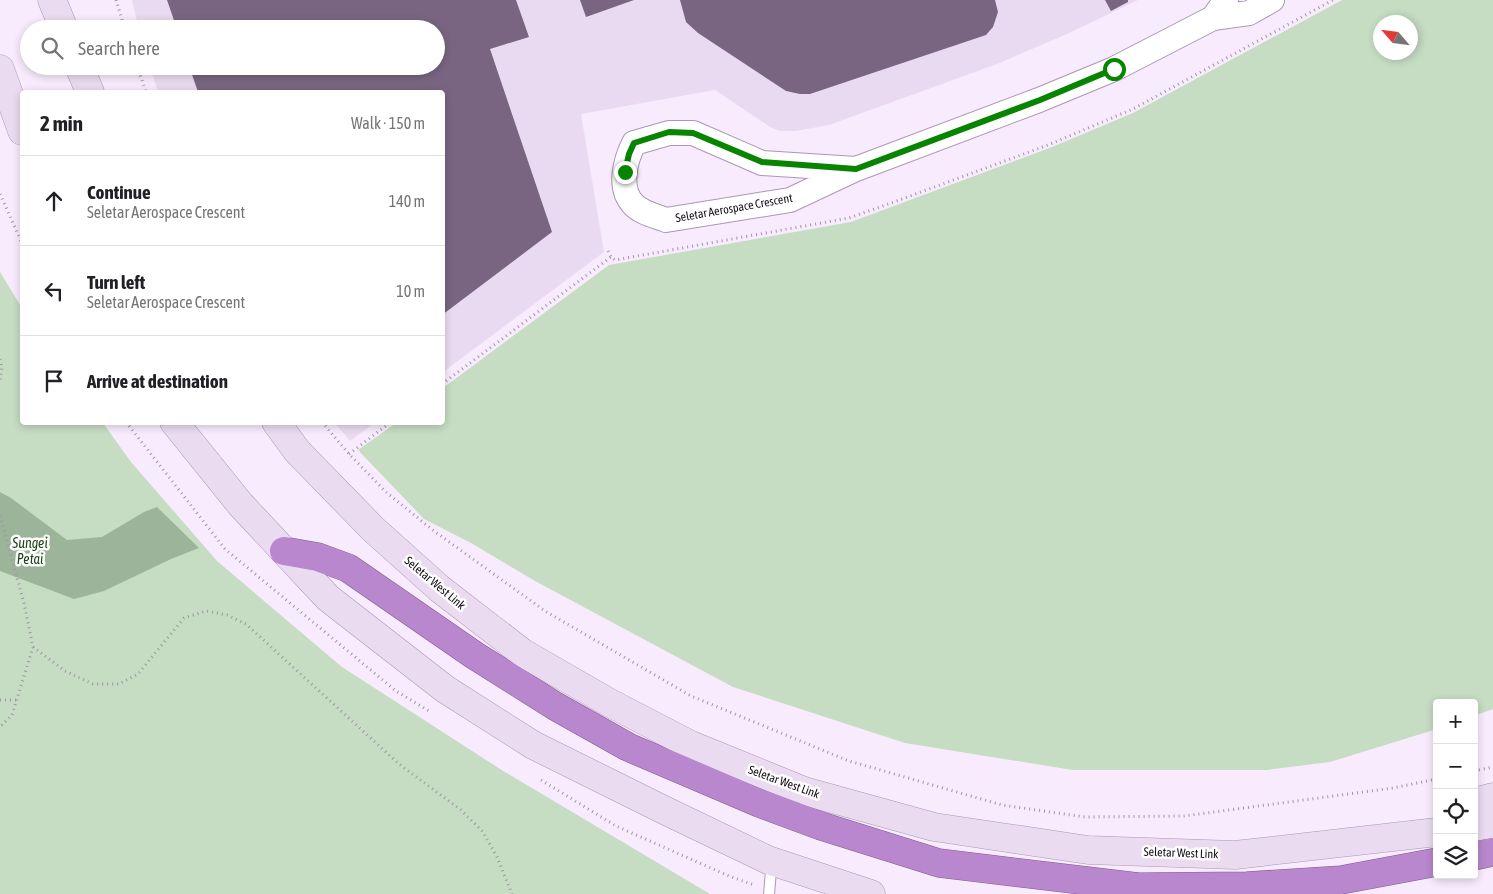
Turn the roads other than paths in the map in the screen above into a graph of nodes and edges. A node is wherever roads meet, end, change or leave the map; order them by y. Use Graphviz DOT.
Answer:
graph roads {
  1 [pos="52,0"];
  2 [pos="1272,0"];
  3 [pos="1220,9"];
  4 [pos="60,20"];
  5 [pos="0,69"];
  6 [pos="83,75"];
  7 [pos="89,90"];
  8 [pos="20,125"];
  9 [pos="856,169"];
  10 [pos="176,425"];
  11 [pos="278,425"];
  12 [pos="284,551"];
  13 [pos="1493,798"];
  14 [pos="1478,801"];
  15 [pos="1433,818"];
  16 [pos="1493,824"];
  17 [pos="1478,826"];
  18 [pos="1433,833"];
  19 [pos="1406,836"];
  20 [pos="1493,852"];
  21 [pos="1478,855"];
  22 [pos="768,860"];
  23 [pos="1433,863"];
  24 [pos="769,894"];
  25 [pos="871,894"];
  1 -- 4 [label="main road"];
  2 -- 3 [label="street, Seletar Aerospace Crescent"];
  3 -- 9 [label="street, Seletar Aerospace Crescent"];
  5 -- 8 [label="main road"];
  6 -- 7 [label="main road"];
  9 -- 9 [label="street, Seletar Aerospace Crescent"];
  10 -- 12 [label="main road"];
  11 -- 19 [label="main road, Seletar West Link"];
  12 -- 22 [label="main road"];
  12 -- 23 [label="highway"];
  13 -- 14 [label="main road"];
  15 -- 19 [label="main road"];
  16 -- 17 [label="main road"];
  18 -- 19 [label="main road, Seletar West Link"];
  20 -- 21 [label="highway"];
  22 -- 24 [label="lane"];
  22 -- 25 [label="main road"];
}
